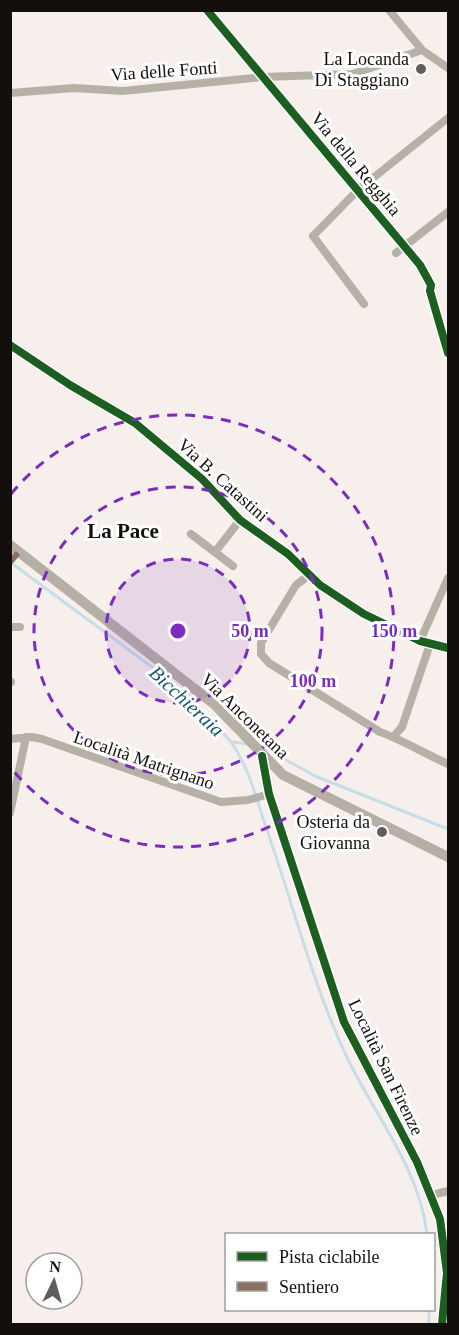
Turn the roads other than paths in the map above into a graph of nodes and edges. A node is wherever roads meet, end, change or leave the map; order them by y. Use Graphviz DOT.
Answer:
graph roads {
  1 [pos="207,10"];
  2 [pos="389,10"];
  3 [pos="422,50"];
  4 [pos="448,68"];
  5 [pos="263,77"];
  6 [pos="10,93"];
  7 [pos="448,118"];
  8 [pos="358,190"];
  9 [pos="448,212"];
  10 [pos="406,246"];
  11 [pos="396,253"];
  12 [pos="364,304"];
  13 [pos="10,345"];
  14 [pos="448,353"];
  15 [pos="240,520"];
  16 [pos="191,534"];
  17 [pos="10,545"];
  18 [pos="214,552"];
  19 [pos="233,566"];
  20 [pos="308,576"];
  21 [pos="448,578"];
  22 [pos="10,627"];
  23 [pos="20,627"];
  24 [pos="420,641"];
  25 [pos="430,644"];
  26 [pos="448,648"];
  27 [pos="394,736"];
  28 [pos="26,737"];
  29 [pos="10,739"];
  30 [pos="262,756"];
  31 [pos="448,764"];
  32 [pos="266,794"];
  33 [pos="10,813"];
  34 [pos="448,857"];
  35 [pos="448,1191"];
  36 [pos="432,1195"];
  37 [pos="442,1324"];
  1 -- 5 [label="street, Via della Regghia"];
  2 -- 3 [label="street"];
  3 -- 4 [label="street"];
  3 -- 5 [label="street, Via delle Fonti"];
  5 -- 6 [label="street, Via delle Fonti"];
  5 -- 8 [label="street, Via della Regghia"];
  7 -- 8 [label="street"];
  8 -- 10 [label="street, Via della Regghia"];
  8 -- 12 [label="street"];
  9 -- 10 [label="street"];
  10 -- 11 [label="street"];
  10 -- 14 [label="street, Via della Regghia"];
  13 -- 15 [label="street, Via B. Catastini"];
  15 -- 18 [label="street"];
  15 -- 20 [label="street, Via B. Catastini"];
  16 -- 18 [label="street"];
  17 -- 30 [label="main road, Via Anconetana"];
  18 -- 19 [label="street"];
  20 -- 24 [label="street, Via B. Catastini"];
  20 -- 27 [label="street"];
  21 -- 24 [label="street"];
  22 -- 23 [label="street"];
  24 -- 25 [label="street, Via B. Catastini"];
  25 -- 26 [label="street, Via B. Catastini"];
  25 -- 27 [label="street"];
  27 -- 31 [label="street"];
  28 -- 29 [label="street, Località Matrignano"];
  28 -- 32 [label="street, Località Matrignano"];
  28 -- 33 [label="street"];
  30 -- 32 [label="street, Località San Firenze"];
  30 -- 34 [label="main road, Via Anconetana"];
  32 -- 36 [label="street, Località San Firenze"];
  35 -- 36 [label="street"];
  36 -- 37 [label="street, Località San Firenze"];
}
